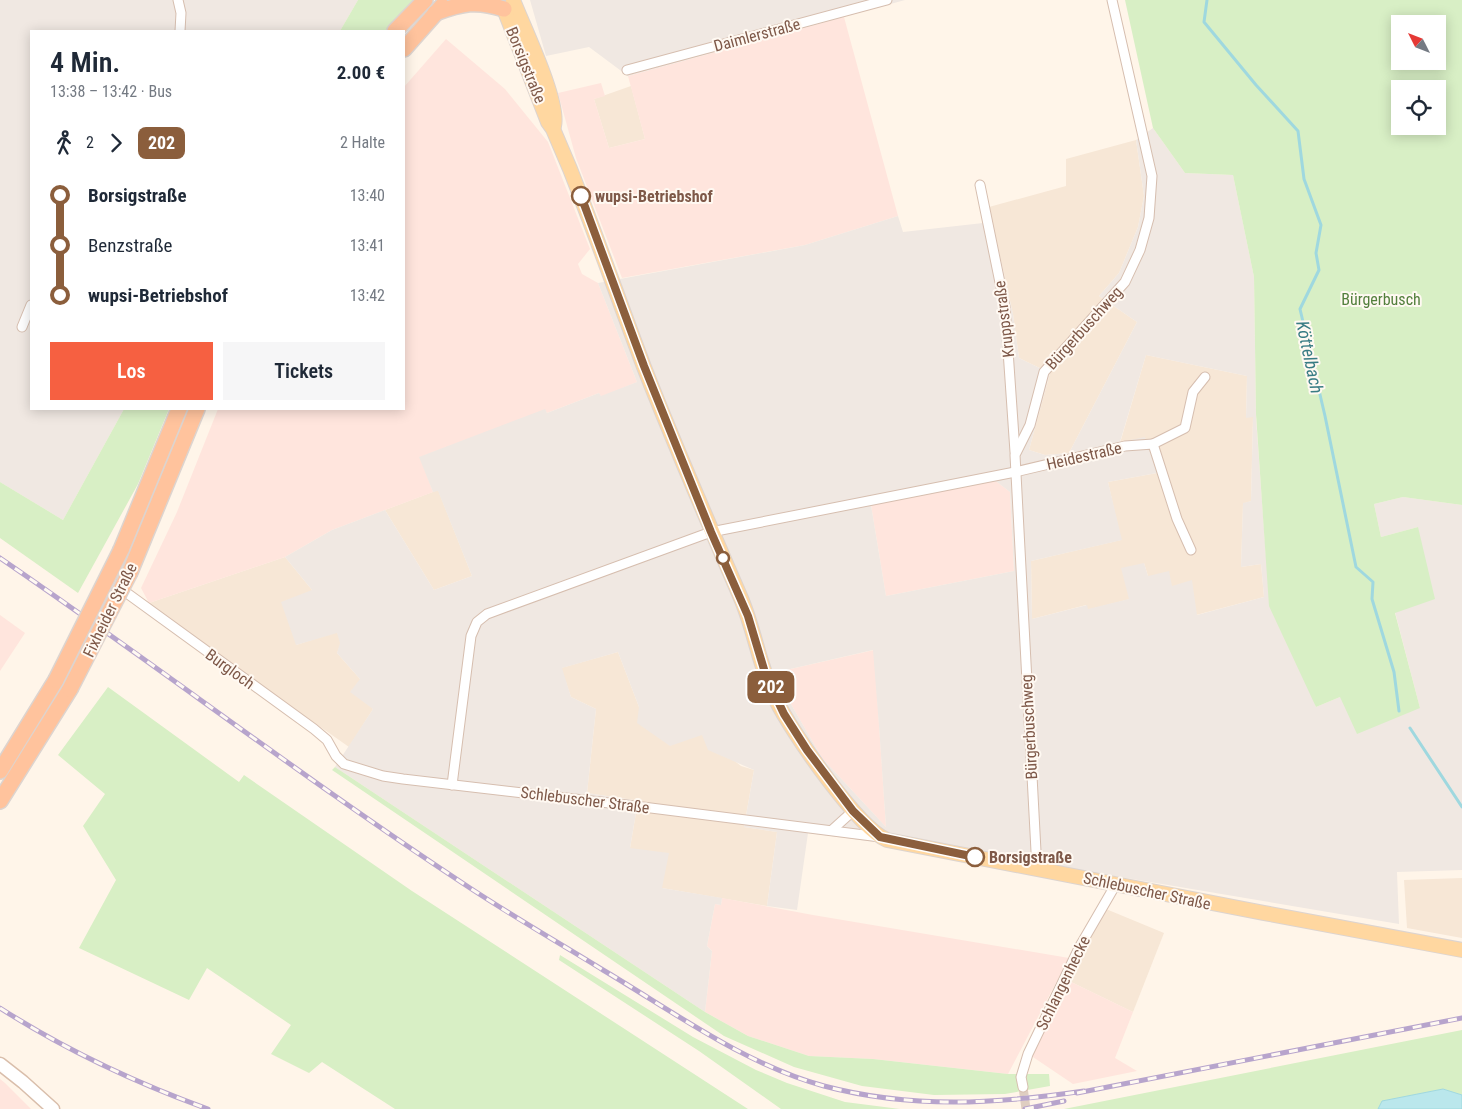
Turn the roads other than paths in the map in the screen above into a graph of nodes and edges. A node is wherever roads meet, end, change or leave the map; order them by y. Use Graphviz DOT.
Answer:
graph roads {
  1 [pos="178,0"];
  2 [pos="424,0"];
  3 [pos="448,0"];
  4 [pos="887,0"];
  5 [pos="1112,0"];
  6 [pos="506,3"];
  7 [pos="435,13"];
  8 [pos="180,30"];
  9 [pos="396,30"];
  10 [pos="405,48"];
  11 [pos="627,70"];
  12 [pos="980,185"];
  13 [pos="30,307"];
  14 [pos="22,327"];
  15 [pos="1205,377"];
  16 [pos="179,410"];
  17 [pos="197,410"];
  18 [pos="1153,444"];
  19 [pos="1015,454"];
  20 [pos="1015,472"];
  21 [pos="711,532"];
  22 [pos="1191,550"];
  23 [pos="113,583"];
  24 [pos="340,761"];
  25 [pos="0,771"];
  26 [pos="452,785"];
  27 [pos="0,801"];
  28 [pos="853,811"];
  29 [pos="832,830"];
  30 [pos="880,837"];
  31 [pos="1037,870"];
  32 [pos="1116,884"];
  33 [pos="1462,950"];
  34 [pos="0,1064"];
  35 [pos="1023,1088"];
  36 [pos="52,1109"];
  1 -- 8 [label="street"];
  2 -- 9 [label="highway"];
  3 -- 7 [label="highway"];
  4 -- 11 [label="street, Daimlerstraße"];
  5 -- 19 [label="street, Bürgerbuschweg"];
  6 -- 7 [label="highway"];
  6 -- 21 [label="main road, Borsigstraße"];
  7 -- 10 [label="highway"];
  12 -- 19 [label="street, Kruppstraße"];
  13 -- 14 [label="street"];
  15 -- 18 [label="street, Heidestraße"];
  16 -- 25 [label="highway, Fixheider Straße, bridge"];
  17 -- 27 [label="highway, Fixheider Straße, bridge"];
  18 -- 20 [label="street, Heidestraße"];
  18 -- 22 [label="street"];
  19 -- 20 [label="street, Bürgerbuschweg"];
  20 -- 21 [label="street, Heidestraße"];
  20 -- 31 [label="street, Bürgerbuschweg"];
  21 -- 26 [label="street, Heidestraße"];
  21 -- 28 [label="main road"];
  23 -- 24 [label="street, Burgloch"];
  24 -- 26 [label="street, Schlebuscher Straße"];
  26 -- 29 [label="street, Schlebuscher Straße"];
  28 -- 29 [label="street"];
  28 -- 30 [label="main road"];
  29 -- 30 [label="street, Schlebuscher Straße"];
  30 -- 31 [label="main road, Schlebuscher Straße"];
  31 -- 32 [label="main road, Schlebuscher Straße"];
  32 -- 33 [label="main road, Schlebuscher Straße"];
  32 -- 35 [label="street, Schlangenhecke"];
  34 -- 36 [label="main road"];
}
